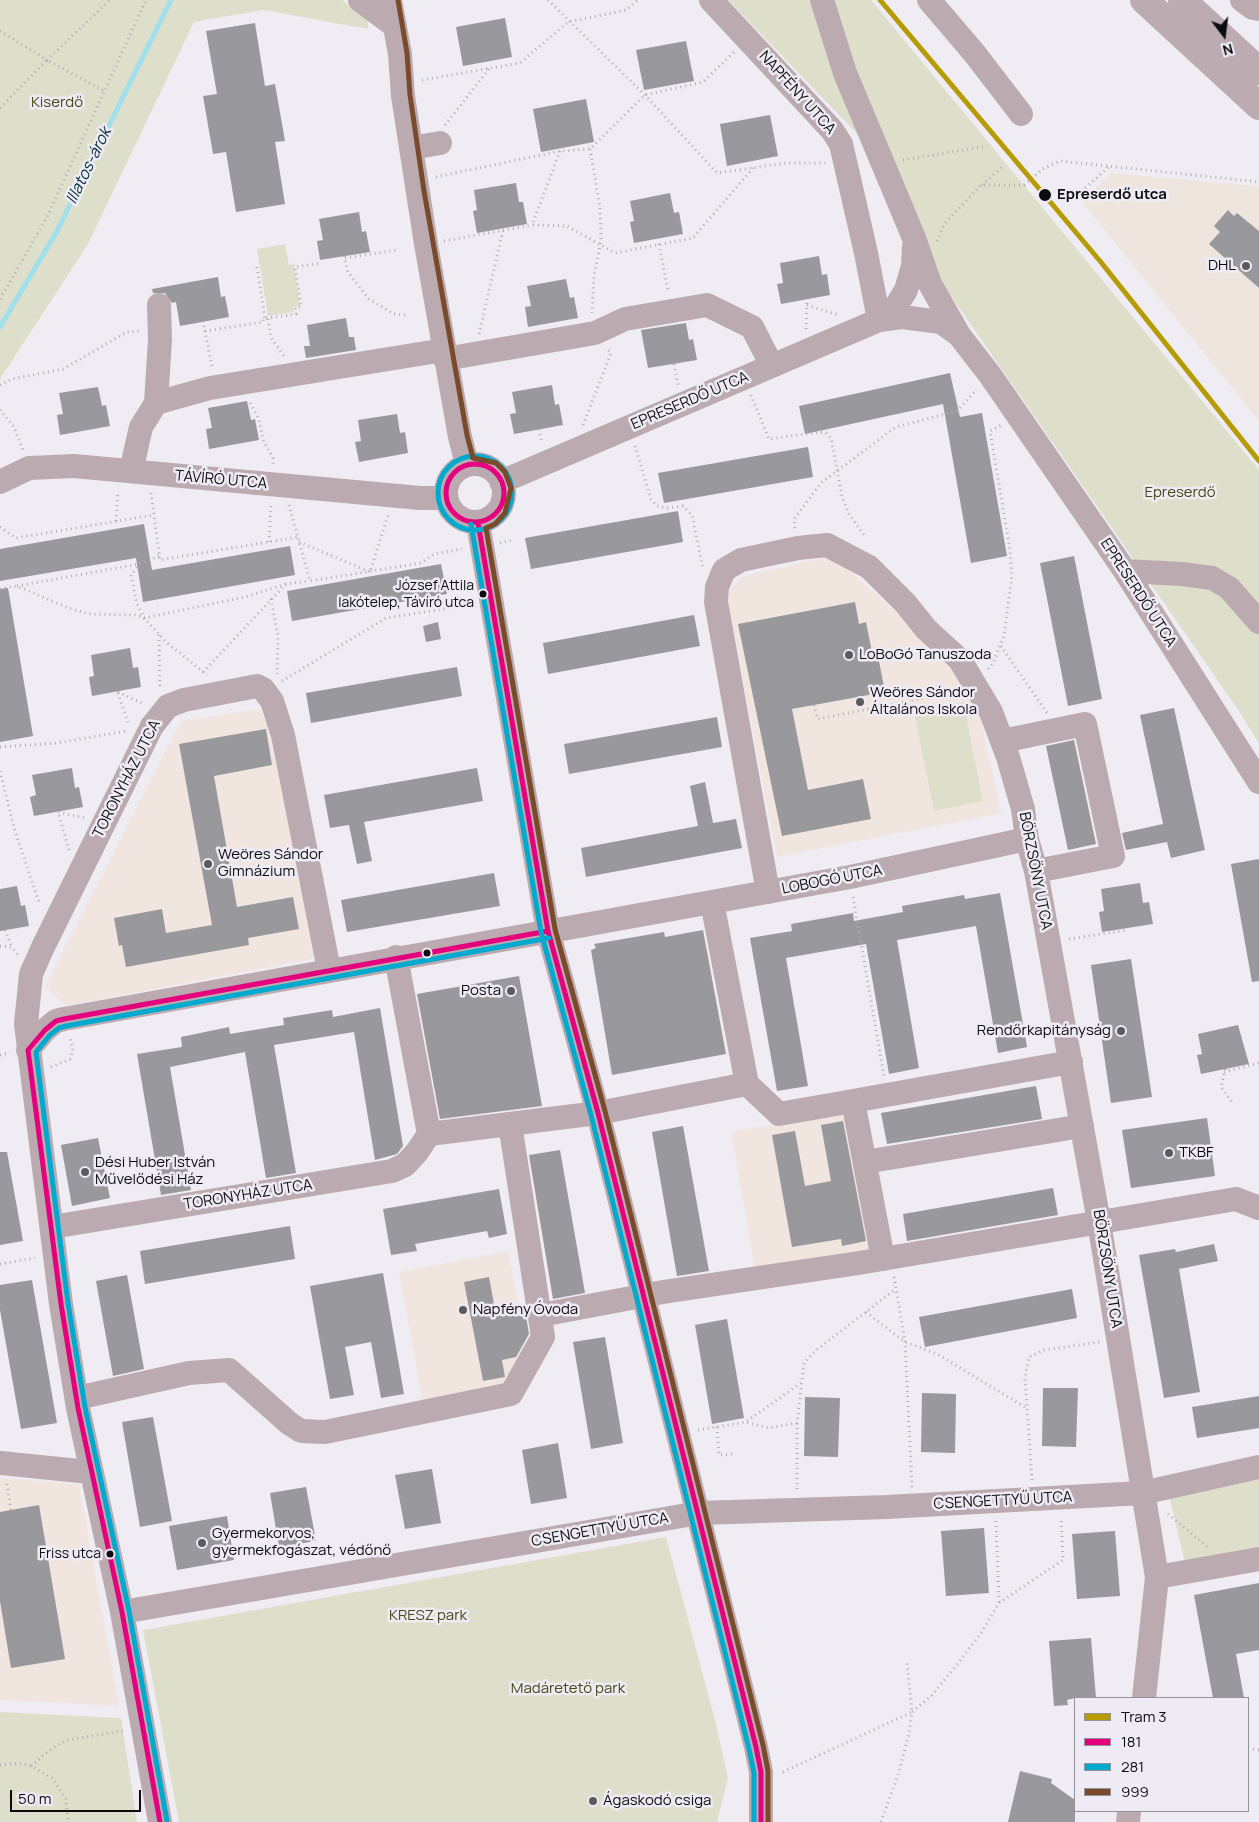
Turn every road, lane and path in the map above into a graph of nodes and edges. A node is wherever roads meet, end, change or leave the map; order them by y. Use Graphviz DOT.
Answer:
graph roads {
  1 [pos="109,0"];
  2 [pos="146,0"];
  3 [pos="360,0"];
  4 [pos="390,0"];
  5 [pos="404,0"];
  6 [pos="548,0"];
  7 [pos="638,0"];
  8 [pos="711,0"];
  9 [pos="822,0"];
  10 [pos="929,0"];
  11 [pos="1144,0"];
  12 [pos="1182,0"];
  13 [pos="1242,0"];
  14 [pos="1259,9"];
  15 [pos="568,22"];
  16 [pos="395,26"];
  17 [pos="0,31"];
  18 [pos="748,39"];
  19 [pos="400,54"];
  20 [pos="47,60"];
  21 [pos="489,68"];
  22 [pos="1259,71"];
  23 [pos="402,83"];
  24 [pos="104,91"];
  25 [pos="645,95"];
  26 [pos="1259,106"];
  27 [pos="0,108"];
  28 [pos="1021,114"];
  29 [pos="440,143"];
  30 [pos="987,146"];
  31 [pos="411,148"];
  32 [pos="590,149"];
  33 [pos="560,151"];
  34 [pos="883,163"];
  35 [pos="845,164"];
  36 [pos="1003,166"];
  37 [pos="1110,166"];
  38 [pos="754,168"];
  39 [pos="1044,168"];
  40 [pos="1048,172"];
  41 [pos="1020,180"];
  42 [pos="416,181"];
  43 [pos="1259,182"];
  44 [pos="981,185"];
  45 [pos="1024,185"];
  46 [pos="1074,198"];
  47 [pos="532,225"];
  48 [pos="503,230"];
  49 [pos="924,243"];
  50 [pos="426,244"];
  51 [pos="600,244"];
  52 [pos="659,244"];
  53 [pos="397,250"];
  54 [pos="322,263"];
  55 [pos="257,267"];
  56 [pos="0,299"];
  57 [pos="807,299"];
  58 [pos="807,305"];
  59 [pos="672,311"];
  60 [pos="407,315"];
  61 [pos="159,316"];
  62 [pos="844,317"];
  63 [pos="267,319"];
  64 [pos="879,320"];
  65 [pos="203,322"];
  66 [pos="205,331"];
  67 [pos="595,333"];
  68 [pos="806,334"];
  69 [pos="959,335"];
  70 [pos="445,354"];
  71 [pos="474,354"];
  72 [pos="287,360"];
  73 [pos="772,366"];
  74 [pos="990,375"];
  75 [pos="745,378"];
  76 [pos="0,385"];
  77 [pos="215,388"];
  78 [pos="246,396"];
  79 [pos="156,403"];
  80 [pos="0,410"];
  81 [pos="1019,416"];
  82 [pos="629,426"];
  83 [pos="589,444"];
  84 [pos="468,464"];
  85 [pos="29,468"];
  86 [pos="133,471"];
  87 [pos="836,472"];
  88 [pos="0,482"];
  89 [pos="501,482"];
  90 [pos="278,485"];
  91 [pos="446,498"];
  92 [pos="154,514"];
  93 [pos="116,521"];
  94 [pos="478,523"];
  95 [pos="383,525"];
  96 [pos="0,527"];
  97 [pos="864,536"];
  98 [pos="298,540"];
  99 [pos="512,540"];
  100 [pos="269,542"];
  101 [pos="481,546"];
  102 [pos="798,548"];
  103 [pos="159,556"];
  104 [pos="140,564"];
  105 [pos="1125,571"];
  106 [pos="370,572"];
  107 [pos="310,581"];
  108 [pos="286,584"];
  109 [pos="14,586"];
  110 [pos="0,589"];
  111 [pos="271,598"];
  112 [pos="716,602"];
  113 [pos="463,606"];
  114 [pos="144,618"];
  115 [pos="1259,622"];
  116 [pos="158,635"];
  117 [pos="1001,646"];
  118 [pos="203,672"];
  119 [pos="979,675"];
  120 [pos="270,688"];
  121 [pos="229,692"];
  122 [pos="814,705"];
  123 [pos="162,713"];
  124 [pos="1058,729"];
  125 [pos="1002,741"];
  126 [pos="0,747"];
  127 [pos="0,771"];
  128 [pos="1259,782"];
  129 [pos="104,823"];
  130 [pos="1027,839"];
  131 [pos="1036,871"];
  132 [pos="78,876"];
  133 [pos="850,877"];
  134 [pos="768,892"];
  135 [pos="712,902"];
  136 [pos="5,930"];
  137 [pos="1127,930"];
  138 [pos="51,931"];
  139 [pos="548,931"];
  140 [pos="1049,942"];
  141 [pos="12,947"];
  142 [pos="396,958"];
  143 [pos="329,970"];
  144 [pos="69,1032"];
  145 [pos="28,1050"];
  146 [pos="1071,1062"];
  147 [pos="1259,1064"];
  148 [pos="45,1068"];
  149 [pos="747,1084"];
  150 [pos="887,1095"];
  151 [pos="853,1100"];
  152 [pos="1232,1102"];
  153 [pos="598,1113"];
  154 [pos="510,1124"];
  155 [pos="1082,1126"];
  156 [pos="428,1134"];
  157 [pos="865,1162"];
  158 [pos="1259,1208"];
  159 [pos="1099,1222"];
  160 [pos="52,1227"];
  161 [pos="55,1254"];
  162 [pos="886,1258"];
  163 [pos="0,1264"];
  164 [pos="896,1289"];
  165 [pos="644,1295"];
  166 [pos="866,1312"];
  167 [pos="541,1315"];
  168 [pos="1118,1339"];
  169 [pos="905,1342"];
  170 [pos="801,1382"];
  171 [pos="77,1398"];
  172 [pos="1029,1409"];
  173 [pos="746,1422"];
  174 [pos="796,1424"];
  175 [pos="716,1427"];
  176 [pos="679,1434"];
  177 [pos="732,1454"];
  178 [pos="2,1464"];
  179 [pos="1259,1467"];
  180 [pos="90,1472"];
  181 [pos="1142,1493"];
  182 [pos="1060,1498"];
  183 [pos="1033,1499"];
  184 [pos="995,1501"];
  185 [pos="913,1506"];
  186 [pos="11,1510"];
  187 [pos="798,1510"];
  188 [pos="699,1513"];
  189 [pos="1259,1559"];
  190 [pos="1230,1564"];
  191 [pos="1157,1577"];
  192 [pos="999,1603"];
  193 [pos="122,1612"];
  194 [pos="907,1662"];
  195 [pos="1144,1697"];
  196 [pos="912,1712"];
  197 [pos="143,1727"];
  198 [pos="0,1765"];
  199 [pos="32,1766"];
  200 [pos="783,1772"];
  201 [pos="68,1822"];
  202 [pos="160,1822"];
  203 [pos="761,1822"];
  204 [pos="881,1822"];
  1 -- 20 [label="path"];
  2 -- 24 [label="path"];
  3 -- 16 [label="street"];
  4 -- 16 [label="street"];
  5 -- 19 [label="street"];
  6 -- 15 [label="path"];
  7 -- 15 [label="path"];
  8 -- 18 [label="street, NAPFÉNY UTCA"];
  9 -- 34 [label="street, EPRESERDŐ UTCA"];
  10 -- 28 [label="street"];
  11 -- 26 [label="main road"];
  12 -- 22 [label="main road"];
  13 -- 14 [label="street"];
  15 -- 21 [label="path"];
  15 -- 25 [label="path"];
  16 -- 19 [label="street"];
  17 -- 20 [label="path"];
  18 -- 25 [label="path"];
  18 -- 35 [label="street, NAPFÉNY UTCA"];
  19 -- 23 [label="street"];
  20 -- 24 [label="path"];
  20 -- 27 [label="path"];
  21 -- 23 [label="path"];
  21 -- 29 [label="path"];
  23 -- 31 [label="street"];
  24 -- 56 [label="path"];
  25 -- 32 [label="path"];
  25 -- 38 [label="path"];
  29 -- 31 [label="street"];
  30 -- 34 [label="path"];
  31 -- 42 [label="street"];
  32 -- 33 [label="path"];
  32 -- 51 [label="path"];
  33 -- 42 [label="path"];
  33 -- 47 [label="path"];
  34 -- 49 [label="street, EPRESERDŐ UTCA"];
  35 -- 38 [label="path"];
  35 -- 64 [label="street, NAPFÉNY UTCA"];
  36 -- 44 [label="path"];
  37 -- 39 [label="path"];
  37 -- 43 [label="path"];
  37 -- 46 [label="path"];
  38 -- 52 [label="path"];
  39 -- 40 [label="path"];
  39 -- 45 [label="path"];
  41 -- 45 [label="path"];
  42 -- 50 [label="street"];
  44 -- 45 [label="path"];
  44 -- 49 [label="path"];
  47 -- 48 [label="path"];
  47 -- 51 [label="path"];
  48 -- 50 [label="path"];
  48 -- 71 [label="path"];
  49 -- 64 [label="street, EPRESERDŐ UTCA"];
  49 -- 69 [label="street, EPRESERDŐ UTCA"];
  50 -- 70 [label="street"];
  51 -- 52 [label="path"];
  51 -- 67 [label="path"];
  52 -- 59 [label="path"];
  53 -- 60 [label="path"];
  54 -- 63 [label="path"];
  55 -- 63 [label="path"];
  57 -- 58 [label="path"];
  58 -- 62 [label="path"];
  58 -- 68 [label="path"];
  59 -- 67 [label="street"];
  59 -- 73 [label="street"];
  61 -- 76 [label="path"];
  61 -- 79 [label="street"];
  63 -- 66 [label="path"];
  63 -- 72 [label="path"];
  64 -- 69 [label="street, EPRESERDŐ UTCA"];
  64 -- 73 [label="street, EPRESERDŐ UTCA"];
  65 -- 66 [label="path"];
  66 -- 77 [label="path"];
  67 -- 71 [label="street"];
  67 -- 83 [label="path"];
  69 -- 74 [label="street, EPRESERDŐ UTCA"];
  70 -- 71 [label="street"];
  70 -- 77 [label="street"];
  70 -- 84 [label="street"];
  73 -- 75 [label="street, EPRESERDŐ UTCA"];
  74 -- 81 [label="street, EPRESERDŐ UTCA"];
  74 -- 87 [label="path"];
  75 -- 82 [label="street, EPRESERDŐ UTCA"];
  75 -- 87 [label="path"];
  77 -- 79 [label="street"];
  78 -- 90 [label="path"];
  79 -- 86 [label="street"];
  80 -- 85 [label="path"];
  81 -- 105 [label="street, EPRESERDŐ UTCA"];
  81 -- 117 [label="path"];
  82 -- 83 [label="street, EPRESERDŐ UTCA"];
  82 -- 112 [label="path"];
  83 -- 89 [label="street, EPRESERDŐ UTCA"];
  84 -- 89 [label="street"];
  84 -- 91 [label="street"];
  85 -- 86 [label="street, TÁVÍRÓ UTCA"];
  85 -- 88 [label="street, TÁVÍRÓ UTCA"];
  86 -- 90 [label="street, TÁVÍRÓ UTCA"];
  86 -- 92 [label="path"];
  86 -- 93 [label="path"];
  87 -- 97 [label="path"];
  87 -- 102 [label="path"];
  89 -- 94 [label="street"];
  90 -- 91 [label="street, TÁVÍRÓ UTCA"];
  90 -- 98 [label="path"];
  90 -- 100 [label="path"];
  91 -- 94 [label="street"];
  92 -- 93 [label="path"];
  92 -- 103 [label="path"];
  93 -- 96 [label="path"];
  94 -- 101 [label="street"];
  95 -- 106 [label="path"];
  98 -- 100 [label="path"];
  98 -- 106 [label="path"];
  98 -- 107 [label="path"];
  99 -- 101 [label="path"];
  100 -- 103 [label="path"];
  101 -- 106 [label="path"];
  101 -- 139 [label="street"];
  102 -- 112 [label="street, BÖRZSÖNY UTCA"];
  102 -- 119 [label="street, BÖRZSÖNY UTCA"];
  103 -- 104 [label="path"];
  104 -- 109 [label="path"];
  104 -- 114 [label="path"];
  105 -- 115 [label="street"];
  105 -- 128 [label="street, EPRESERDŐ UTCA"];
  106 -- 107 [label="path"];
  107 -- 108 [label="path"];
  108 -- 111 [label="path"];
  108 -- 114 [label="path"];
  109 -- 110 [label="path"];
  109 -- 114 [label="path"];
  111 -- 118 [label="path"];
  111 -- 120 [label="path"];
  112 -- 134 [label="street, BÖRZSÖNY UTCA"];
  113 -- 120 [label="path"];
  114 -- 116 [label="path"];
  116 -- 118 [label="path"];
  116 -- 123 [label="path"];
  117 -- 119 [label="path"];
  117 -- 124 [label="path"];
  118 -- 121 [label="path"];
  119 -- 122 [label="path"];
  119 -- 125 [label="street, BÖRZSÖNY UTCA"];
  120 -- 121 [label="street, TORONYHÁZ UTCA"];
  120 -- 143 [label="street"];
  121 -- 123 [label="street, TORONYHÁZ UTCA"];
  123 -- 126 [label="path"];
  123 -- 129 [label="street, TORONYHÁZ UTCA"];
  124 -- 125 [label="street"];
  124 -- 131 [label="street"];
  125 -- 130 [label="street, BÖRZSÖNY UTCA"];
  127 -- 138 [label="path"];
  129 -- 132 [label="street, TORONYHÁZ UTCA"];
  129 -- 132 [label="path"];
  130 -- 131 [label="street, BÖRZSÖNY UTCA"];
  130 -- 133 [label="street, LOBOGÓ UTCA"];
  131 -- 140 [label="street, BÖRZSÖNY UTCA"];
  132 -- 138 [label="street, TORONYHÁZ UTCA"];
  133 -- 134 [label="street, LOBOGÓ UTCA"];
  133 -- 150 [label="path"];
  134 -- 135 [label="street, LOBOGÓ UTCA"];
  135 -- 139 [label="street, LOBOGÓ UTCA"];
  135 -- 149 [label="street"];
  136 -- 141 [label="path"];
  137 -- 140 [label="path"];
  138 -- 145 [label="street, TORONYHÁZ UTCA"];
  139 -- 142 [label="street, LOBOGÓ UTCA"];
  139 -- 153 [label="street"];
  140 -- 146 [label="street, BÖRZSÖNY UTCA"];
  142 -- 143 [label="street, LOBOGÓ UTCA"];
  142 -- 156 [label="street"];
  143 -- 145 [label="street, LOBOGÓ UTCA"];
  144 -- 148 [label="path"];
  145 -- 160 [label="street, TORONYHÁZ UTCA"];
  146 -- 150 [label="street"];
  146 -- 155 [label="street, BÖRZSÖNY UTCA"];
  147 -- 152 [label="path"];
  149 -- 151 [label="street"];
  149 -- 153 [label="street"];
  150 -- 151 [label="street"];
  151 -- 157 [label="street"];
  153 -- 154 [label="street"];
  153 -- 165 [label="street"];
  154 -- 156 [label="street"];
  154 -- 167 [label="street"];
  155 -- 157 [label="street"];
  155 -- 159 [label="street, BÖRZSÖNY UTCA"];
  156 -- 160 [label="street, TORONYHÁZ UTCA"];
  157 -- 162 [label="street"];
  158 -- 159 [label="street"];
  159 -- 162 [label="street"];
  159 -- 168 [label="street, BÖRZSÖNY UTCA"];
  160 -- 161 [label="street, TORONYHÁZ UTCA"];
  161 -- 163 [label="path"];
  161 -- 171 [label="street, TORONYHÁZ UTCA"];
  162 -- 164 [label="path"];
  162 -- 165 [label="street"];
  164 -- 166 [label="path"];
  164 -- 169 [label="path"];
  165 -- 167 [label="street"];
  165 -- 176 [label="street"];
  166 -- 169 [label="path"];
  166 -- 170 [label="path"];
  167 -- 171 [label="street"];
  168 -- 172 [label="path"];
  168 -- 181 [label="street, BÖRZSÖNY UTCA"];
  169 -- 172 [label="path"];
  169 -- 185 [label="path"];
  170 -- 173 [label="path"];
  170 -- 174 [label="path"];
  171 -- 180 [label="street, TORONYHÁZ UTCA"];
  172 -- 183 [label="path"];
  173 -- 174 [label="path"];
  173 -- 175 [label="path"];
  174 -- 187 [label="path"];
  175 -- 176 [label="path"];
  175 -- 177 [label="path"];
  176 -- 188 [label="street"];
  178 -- 180 [label="street"];
  178 -- 186 [label="path"];
  179 -- 181 [label="street, CSENGETTYŰ UTCA"];
  180 -- 193 [label="street, TORONYHÁZ UTCA"];
  181 -- 182 [label="street, CSENGETTYŰ UTCA"];
  181 -- 190 [label="path"];
  181 -- 191 [label="street, BÖRZSÖNY UTCA"];
  182 -- 183 [label="street, CSENGETTYŰ UTCA"];
  182 -- 192 [label="path"];
  183 -- 184 [label="street, CSENGETTYŰ UTCA"];
  184 -- 185 [label="street, CSENGETTYŰ UTCA"];
  184 -- 192 [label="path"];
  185 -- 187 [label="street, CSENGETTYŰ UTCA"];
  187 -- 188 [label="street, CSENGETTYŰ UTCA"];
  188 -- 193 [label="street, CSENGETTYŰ UTCA"];
  188 -- 203 [label="street"];
  189 -- 190 [label="street"];
  190 -- 191 [label="street"];
  191 -- 195 [label="street, BÖRZSÖNY UTCA"];
  192 -- 196 [label="path"];
  193 -- 197 [label="street, TORONYHÁZ UTCA"];
  194 -- 196 [label="path"];
  196 -- 200 [label="path"];
  196 -- 204 [label="path"];
  197 -- 199 [label="path"];
  197 -- 202 [label="street, TORONYHÁZ UTCA"];
  198 -- 199 [label="path"];
  199 -- 201 [label="path"];
}
